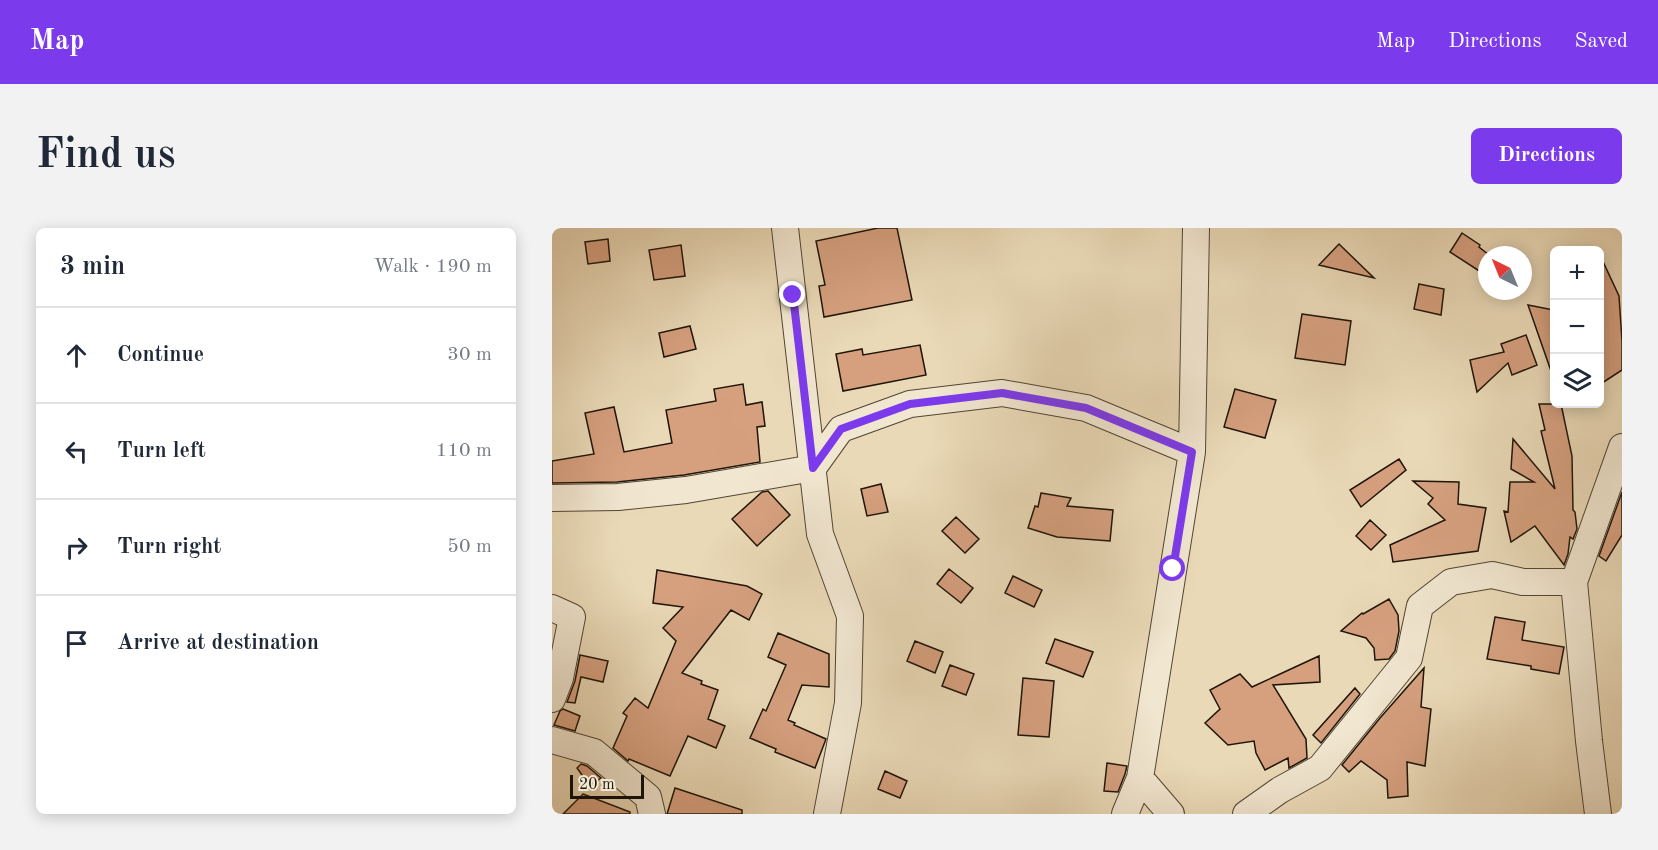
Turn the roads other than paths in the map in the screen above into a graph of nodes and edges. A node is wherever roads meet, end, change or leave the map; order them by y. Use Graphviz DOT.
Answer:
graph roads {
  1 [pos="785,228"];
  2 [pos="1196,228"];
  3 [pos="1622,447"];
  4 [pos="1192,452"];
  5 [pos="813,468"];
  6 [pos="552,498"];
  7 [pos="1574,582"];
  8 [pos="552,608"];
  9 [pos="552,699"];
  10 [pos="552,740"];
  11 [pos="1140,778"];
  12 [pos="652,814"];
  13 [pos="827,814"];
  14 [pos="1125,814"];
  15 [pos="1171,814"];
  16 [pos="1246,814"];
  17 [pos="1598,814"];
  1 -- 5 [label="street"];
  2 -- 4 [label="street"];
  3 -- 7 [label="street"];
  4 -- 5 [label="street"];
  4 -- 11 [label="street"];
  5 -- 6 [label="street"];
  5 -- 13 [label="street"];
  7 -- 16 [label="street"];
  7 -- 17 [label="street"];
  8 -- 9 [label="street"];
  10 -- 12 [label="street"];
  11 -- 14 [label="street"];
  11 -- 15 [label="street"];
}
